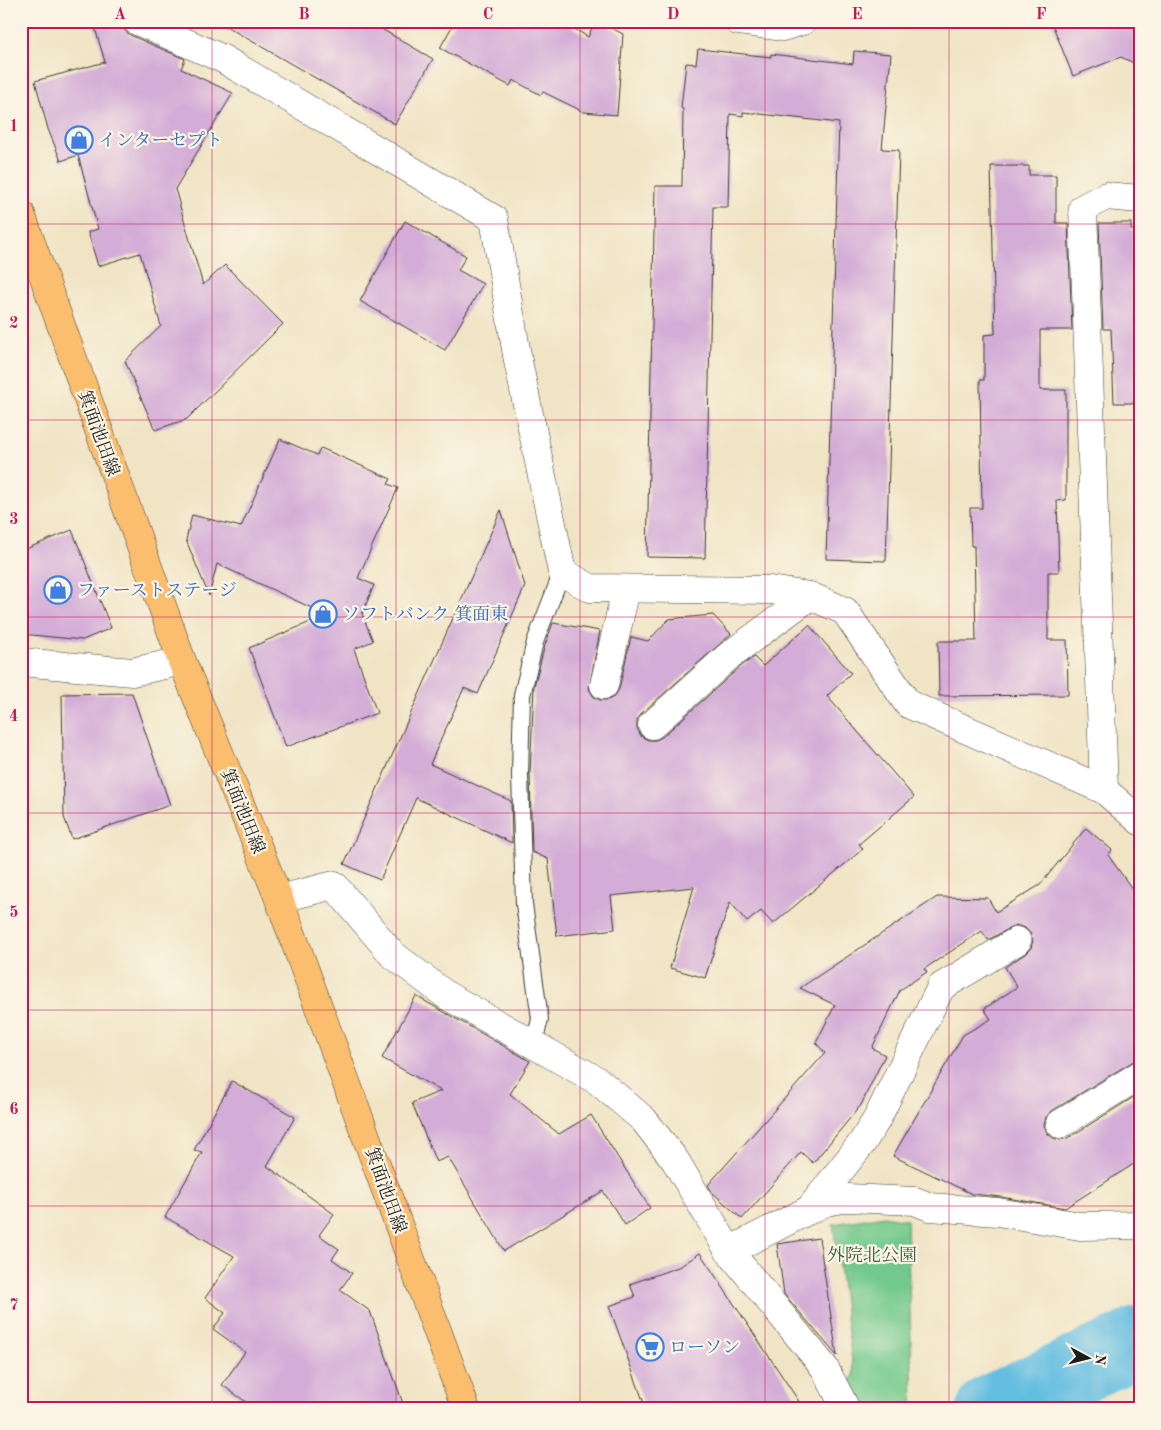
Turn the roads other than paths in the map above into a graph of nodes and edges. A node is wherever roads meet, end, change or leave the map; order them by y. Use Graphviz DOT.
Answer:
graph roads {
  1 [pos="137,21"];
  2 [pos="738,21"];
  3 [pos="802,21"];
  4 [pos="1140,199"];
  5 [pos="21,214"];
  6 [pos="562,572"];
  7 [pos="626,589"];
  8 [pos="810,596"];
  9 [pos="182,661"];
  10 [pos="21,662"];
  11 [pos="604,685"];
  12 [pos="652,725"];
  13 [pos="1104,790"];
  14 [pos="1140,821"];
  15 [pos="279,899"];
  16 [pos="1017,941"];
  17 [pos="534,1044"];
  18 [pos="1140,1075"];
  19 [pos="1060,1124"];
  20 [pos="809,1210"];
  21 [pos="1140,1225"];
  22 [pos="729,1251"];
  23 [pos="466,1409"];
  24 [pos="846,1409"];
  1 -- 6 [label="street"];
  2 -- 3 [label="street"];
  4 -- 13 [label="street"];
  5 -- 9 [label="main road, 箕面池田線"];
  6 -- 7 [label="street"];
  6 -- 17 [label="lane"];
  7 -- 8 [label="street"];
  7 -- 11 [label="street"];
  8 -- 12 [label="street"];
  8 -- 13 [label="street"];
  9 -- 10 [label="street"];
  9 -- 15 [label="main road, 箕面池田線"];
  13 -- 14 [label="street"];
  15 -- 17 [label="street"];
  15 -- 23 [label="main road, 箕面池田線"];
  16 -- 20 [label="street"];
  17 -- 22 [label="street"];
  18 -- 19 [label="street"];
  20 -- 21 [label="street"];
  20 -- 22 [label="street"];
  22 -- 24 [label="street"];
}
